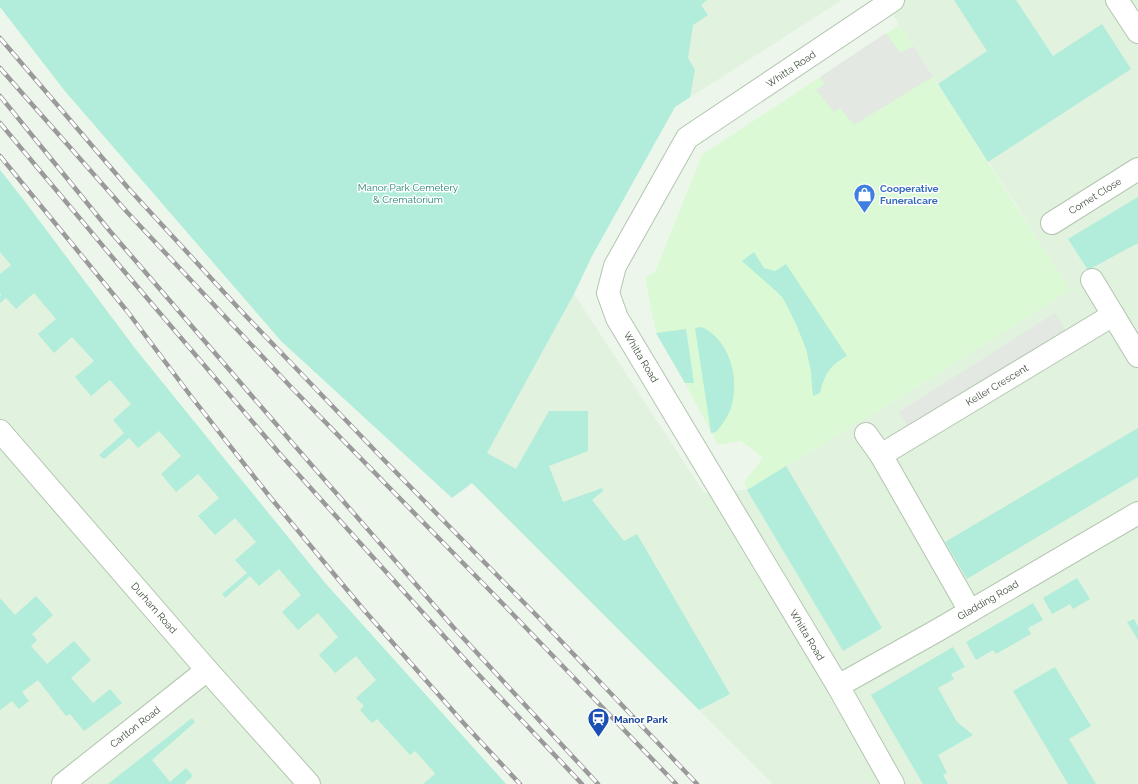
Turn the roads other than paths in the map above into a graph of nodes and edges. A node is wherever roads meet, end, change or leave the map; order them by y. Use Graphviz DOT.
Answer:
graph roads {
  1 [pos="893,0"];
  2 [pos="1117,0"];
  3 [pos="1138,32"];
  4 [pos="1138,169"];
  5 [pos="1052,223"];
  6 [pos="1092,280"];
  7 [pos="1114,314"];
  8 [pos="1138,356"];
  9 [pos="866,434"];
  10 [pos="2,438"];
  11 [pos="881,456"];
  12 [pos="1138,513"];
  13 [pos="970,611"];
  14 [pos="207,670"];
  15 [pos="838,686"];
  16 [pos="63,784"];
  17 [pos="309,784"];
  18 [pos="893,784"];
  1 -- 15 [label="street, Whitta Road"];
  2 -- 3 [label="street"];
  4 -- 5 [label="street, Comet Close"];
  6 -- 7 [label="street"];
  7 -- 8 [label="street"];
  7 -- 11 [label="street, Keller Crescent"];
  9 -- 11 [label="street"];
  10 -- 14 [label="street, Durham Road"];
  11 -- 13 [label="street"];
  12 -- 13 [label="street, Gladding Road"];
  13 -- 15 [label="street, Gladding Road"];
  14 -- 16 [label="street, Carlton Road"];
  14 -- 17 [label="street, Durham Road"];
  15 -- 18 [label="street, Whitta Road"];
}
